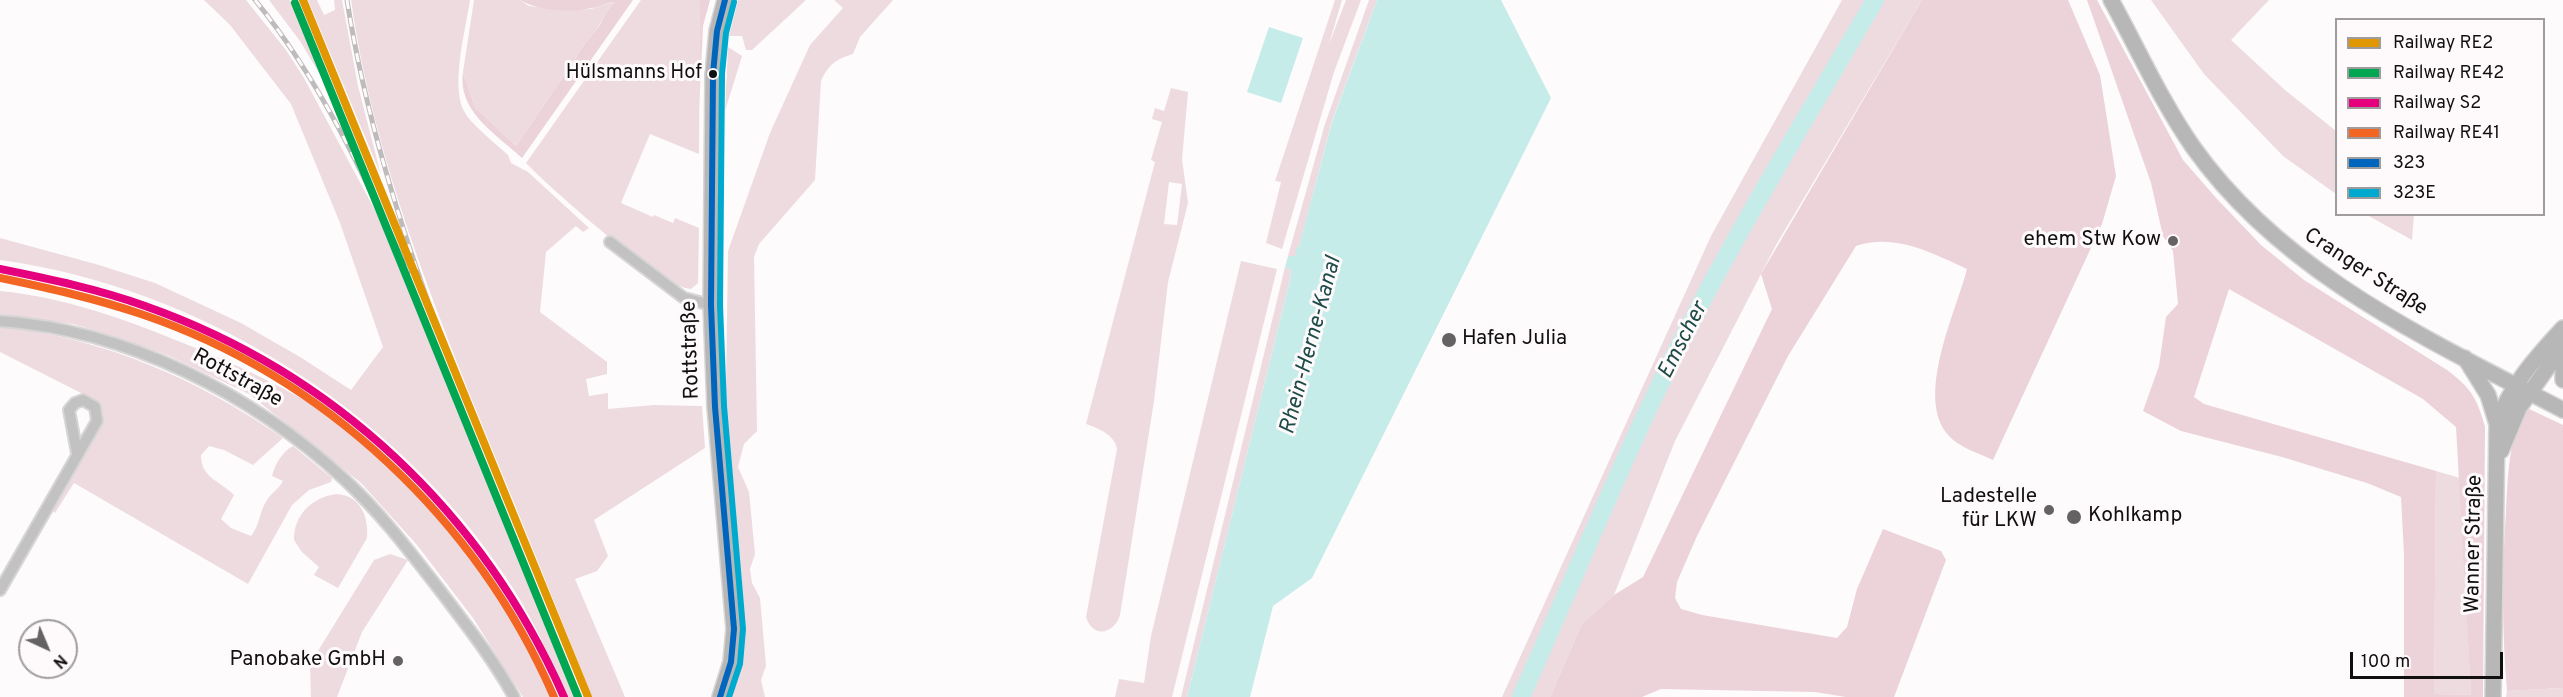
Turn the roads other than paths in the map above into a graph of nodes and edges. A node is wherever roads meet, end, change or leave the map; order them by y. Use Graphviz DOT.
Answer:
graph roads {
  1 [pos="724,0"];
  2 [pos="2111,0"];
  3 [pos="610,242"];
  4 [pos="711,305"];
  5 [pos="0,321"];
  6 [pos="2561,336"];
  7 [pos="2465,358"];
  8 [pos="2563,359"];
  9 [pos="2563,380"];
  10 [pos="2517,386"];
  11 [pos="2532,394"];
  12 [pos="2563,410"];
  13 [pos="2497,424"];
  14 [pos="77,453"];
  15 [pos="2497,464"];
  16 [pos="0,590"];
  17 [pos="514,697"];
  18 [pos="720,697"];
  19 [pos="2493,697"];
  1 -- 4 [label="street, Rottstraße"];
  2 -- 7 [label="street, Cranger Straße"];
  3 -- 4 [label="street"];
  4 -- 18 [label="street, Rottstraße"];
  5 -- 17 [label="street, Rottstraße"];
  6 -- 10 [label="street, Wanner Straße"];
  6 -- 11 [label="street, Wanner Straße"];
  7 -- 10 [label="street, Cranger Straße"];
  7 -- 13 [label="street"];
  8 -- 9 [label="street"];
  10 -- 11 [label="street, Cranger Straße"];
  10 -- 13 [label="street, Wanner Straße"];
  11 -- 12 [label="street, Cranger Straße"];
  11 -- 15 [label="street, Wanner Straße"];
  13 -- 15 [label="street, Wanner Straße"];
  14 -- 16 [label="street"];
  15 -- 19 [label="street, Wanner Straße"];
}
